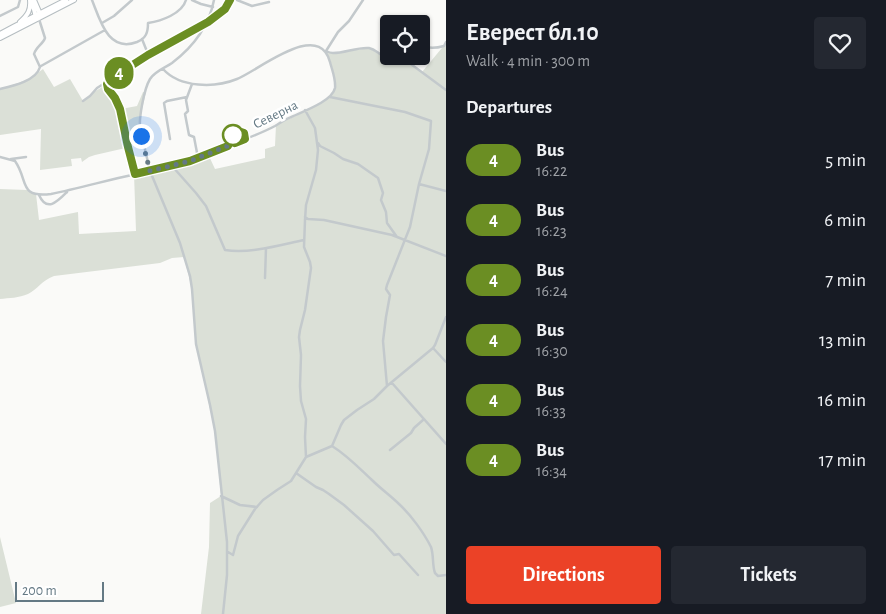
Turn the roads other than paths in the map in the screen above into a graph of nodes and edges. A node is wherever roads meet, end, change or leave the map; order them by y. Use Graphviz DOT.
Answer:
graph roads {
  1 [pos="20,0"];
  2 [pos="32,0"];
  3 [pos="66,0"];
  4 [pos="74,0"];
  5 [pos="92,0"];
  6 [pos="132,0"];
  7 [pos="186,0"];
  8 [pos="192,0"];
  9 [pos="214,0"];
  10 [pos="230,0"];
  11 [pos="238,0"];
  12 [pos="363,0"];
  13 [pos="269,2"];
  14 [pos="213,7"];
  15 [pos="0,16"];
  16 [pos="38,16"];
  17 [pos="208,22"];
  18 [pos="102,23"];
  19 [pos="15,26"];
  20 [pos="105,30"];
  21 [pos="0,34"];
  22 [pos="0,38"];
  23 [pos="142,39"];
  24 [pos="446,42"];
  25 [pos="430,48"];
  26 [pos="326,51"];
  27 [pos="148,55"];
  28 [pos="380,55"];
  29 [pos="412,65"];
  30 [pos="40,66"];
  31 [pos="163,69"];
  32 [pos="109,80"];
  33 [pos="192,84"];
  34 [pos="0,89"];
  35 [pos="446,90"];
  36 [pos="330,96"];
  37 [pos="187,97"];
  38 [pos="83,101"];
  39 [pos="305,110"];
  40 [pos="170,139"];
  41 [pos="317,142"];
  42 [pos="26,157"];
  43 [pos="0,158"];
  44 [pos="198,158"];
  45 [pos="10,159"];
  46 [pos="172,166"];
  47 [pos="150,171"];
  48 [pos="135,174"];
  49 [pos="419,184"];
  50 [pos="68,191"];
  51 [pos="446,191"];
  52 [pos="39,195"];
  53 [pos="305,217"];
  54 [pos="397,238"];
  55 [pos="405,239"];
  56 [pos="304,240"];
  57 [pos="266,248"];
  58 [pos="446,256"];
  59 [pos="265,278"];
  60 [pos="446,317"];
  61 [pos="432,348"];
  62 [pos="446,362"];
  63 [pos="392,383"];
  64 [pos="388,386"];
  65 [pos="423,420"];
  66 [pos="446,444"];
  67 [pos="332,446"];
  68 [pos="390,450"];
  69 [pos="306,457"];
  70 [pos="296,473"];
  71 [pos="221,496"];
  72 [pos="256,508"];
  73 [pos="227,552"];
  74 [pos="418,575"];
  75 [pos="446,575"];
  76 [pos="223,614"];
  1 -- 15 [label="street"];
  2 -- 16 [label="main road"];
  2 -- 19 [label="main road"];
  3 -- 16 [label="main road"];
  4 -- 16 [label="main road"];
  5 -- 18 [label="street"];
  6 -- 18 [label="street"];
  7 -- 23 [label="street"];
  8 -- 14 [label="street"];
  9 -- 14 [label="street"];
  10 -- 17 [label="street"];
  11 -- 13 [label="street"];
  12 -- 26 [label="street"];
  14 -- 17 [label="street"];
  16 -- 19 [label="main road"];
  16 -- 22 [label="main road"];
  16 -- 30 [label="street"];
  17 -- 27 [label="street"];
  17 -- 31 [label="street"];
  18 -- 20 [label="street"];
  19 -- 21 [label="main road"];
  20 -- 23 [label="street"];
  20 -- 30 [label="street"];
  23 -- 27 [label="street"];
  24 -- 25 [label="street"];
  26 -- 28 [label="street"];
  26 -- 33 [label="street"];
  26 -- 36 [label="street"];
  27 -- 32 [label="street"];
  29 -- 35 [label="street"];
  30 -- 34 [label="street"];
  31 -- 33 [label="street"];
  31 -- 47 [label="street"];
  32 -- 38 [label="street"];
  32 -- 48 [label="street"];
  33 -- 37 [label="street"];
  36 -- 39 [label="street, Северна"];
  36 -- 49 [label="street"];
  37 -- 40 [label="street"];
  37 -- 44 [label="street"];
  39 -- 41 [label="street"];
  39 -- 44 [label="street, Северна"];
  41 -- 53 [label="street"];
  41 -- 54 [label="street"];
  42 -- 45 [label="street"];
  43 -- 45 [label="street"];
  44 -- 46 [label="street, Северна"];
  45 -- 52 [label="street"];
  46 -- 47 [label="street, Северна"];
  46 -- 57 [label="street"];
  47 -- 48 [label="street, Северна"];
  47 -- 71 [label="street"];
  48 -- 50 [label="street, Северна"];
  49 -- 51 [label="street"];
  49 -- 55 [label="street"];
  50 -- 52 [label="street"];
  50 -- 52 [label="street"];
  53 -- 54 [label="street"];
  53 -- 56 [label="street"];
  54 -- 55 [label="street"];
  55 -- 58 [label="street"];
  55 -- 64 [label="street"];
  56 -- 57 [label="street"];
  56 -- 69 [label="street"];
  57 -- 59 [label="street"];
  60 -- 61 [label="street"];
  61 -- 62 [label="street"];
  61 -- 63 [label="street"];
  63 -- 64 [label="street"];
  63 -- 65 [label="street"];
  64 -- 67 [label="street"];
  65 -- 66 [label="street"];
  65 -- 68 [label="street"];
  67 -- 69 [label="street"];
  67 -- 75 [label="street"];
  69 -- 70 [label="street"];
  70 -- 72 [label="street"];
  70 -- 74 [label="street"];
  71 -- 72 [label="street"];
  71 -- 73 [label="street"];
  72 -- 73 [label="street"];
  73 -- 76 [label="street"];
}
